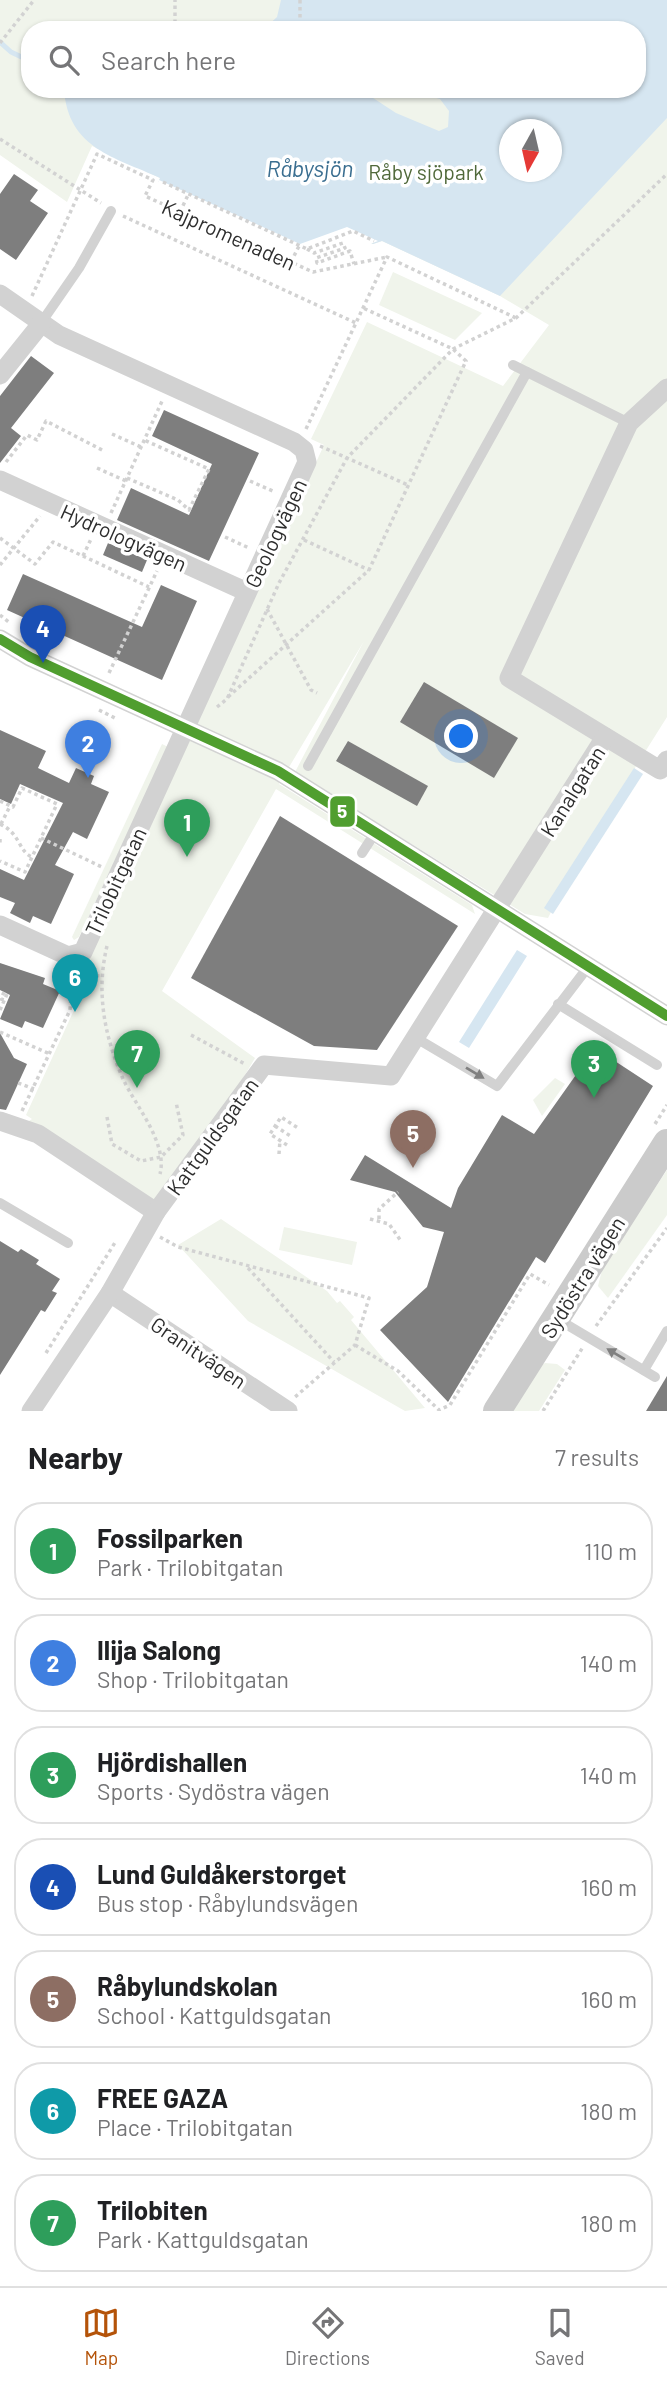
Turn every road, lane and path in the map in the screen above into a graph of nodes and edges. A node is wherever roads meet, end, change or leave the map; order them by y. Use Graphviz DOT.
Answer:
graph roads {
  1 [pos="34,0"];
  2 [pos="175,0"];
  3 [pos="300,0"];
  4 [pos="174,21"];
  5 [pos="300,21"];
  6 [pos="0,43"];
  7 [pos="0,139"];
  8 [pos="667,174"];
  9 [pos="163,182"];
  10 [pos="82,189"];
  11 [pos="188,194"];
  12 [pos="111,211"];
  13 [pos="180,212"];
  14 [pos="374,241"];
  15 [pos="299,246"];
  16 [pos="307,249"];
  17 [pos="387,257"];
  18 [pos="291,262"];
  19 [pos="354,264"];
  20 [pos="0,294"];
  21 [pos="363,308"];
  22 [pos="24,312"];
  23 [pos="516,318"];
  24 [pos="356,323"];
  25 [pos="41,324"];
  26 [pos="453,349"];
  27 [pos="513,365"];
  28 [pos="527,372"];
  29 [pos="0,375"];
  30 [pos="169,386"];
  31 [pos="667,388"];
  32 [pos="629,423"];
  33 [pos="112,434"];
  34 [pos="145,440"];
  35 [pos="299,446"];
  36 [pos="141,447"];
  37 [pos="104,451"];
  38 [pos="347,458"];
  39 [pos="97,468"];
  40 [pos="0,469"];
  41 [pos="0,480"];
  42 [pos="126,480"];
  43 [pos="250,481"];
  44 [pos="408,485"];
  45 [pos="275,492"];
  46 [pos="50,503"];
  47 [pos="104,528"];
  48 [pos="225,537"];
  49 [pos="0,538"];
  50 [pos="304,540"];
  51 [pos="13,548"];
  52 [pos="249,548"];
  53 [pos="164,555"];
  54 [pos="0,565"];
  55 [pos="369,570"];
  56 [pos="149,587"];
  57 [pos="247,592"];
  58 [pos="267,609"];
  59 [pos="0,639"];
  60 [pos="288,647"];
  61 [pos="109,673"];
  62 [pos="317,693"];
  63 [pos="227,699"];
  64 [pos="212,711"];
  65 [pos="186,728"];
  66 [pos="612,741"];
  67 [pos="664,765"];
  68 [pos="308,766"];
  69 [pos="0,801"];
  70 [pos="10,806"];
  71 [pos="0,825"];
  72 [pos="375,833"];
  73 [pos="41,838"];
  74 [pos="362,853"];
  75 [pos="32,858"];
  76 [pos="0,861"];
  77 [pos="102,867"];
  78 [pos="497,910"];
  79 [pos="0,925"];
  80 [pos="108,942"];
  81 [pos="75,965"];
  82 [pos="588,967"];
  83 [pos="101,975"];
  84 [pos="6,993"];
  85 [pos="558,1004"];
  86 [pos="0,1010"];
  87 [pos="667,1016"];
  88 [pos="0,1032"];
  89 [pos="191,1035"];
  90 [pos="416,1038"];
  91 [pos="50,1054"];
  92 [pos="657,1065"];
  93 [pos="259,1072"];
  94 [pos="18,1083"];
  95 [pos="34,1089"];
  96 [pos="176,1102"];
  97 [pos="107,1117"];
  98 [pos="1,1125"];
  99 [pos="275,1126"];
  100 [pos="298,1128"];
  101 [pos="292,1137"];
  102 [pos="280,1140"];
  103 [pos="667,1143"];
  104 [pos="287,1145"];
  105 [pos="279,1154"];
  106 [pos="161,1157"];
  107 [pos="398,1192"];
  108 [pos="0,1203"];
  109 [pos="150,1207"];
  110 [pos="370,1219"];
  111 [pos="379,1219"];
  112 [pos="667,1228"];
  113 [pos="122,1232"];
  114 [pos="154,1234"];
  115 [pos="401,1241"];
  116 [pos="68,1243"];
  117 [pos="247,1266"];
  118 [pos="553,1288"];
  119 [pos="110,1293"];
  120 [pos="556,1318"];
  121 [pos="667,1331"];
  122 [pos="589,1338"];
  123 [pos="355,1345"];
  124 [pos="44,1355"];
  125 [pos="334,1362"];
  126 [pos="644,1370"];
  127 [pos="655,1377"];
  128 [pos="276,1408"];
  129 [pos="31,1411"];
  130 [pos="497,1411"];
  131 [pos="544,1411"];
  1 -- 6 [label="path"];
  2 -- 4 [label="path"];
  3 -- 5 [label="path"];
  7 -- 10 [label="path, Kajpromenaden"];
  8 -- 23 [label="path"];
  9 -- 11 [label="path"];
  10 -- 12 [label="path, Kajpromenaden"];
  10 -- 13 [label="path, Kajpromenaden"];
  10 -- 22 [label="path"];
  11 -- 13 [label="path"];
  11 -- 15 [label="path"];
  12 -- 24 [label="path, Kajpromenaden"];
  12 -- 25 [label="lane"];
  13 -- 18 [label="path, Kajpromenaden"];
  14 -- 16 [label="path"];
  15 -- 16 [label="path"];
  15 -- 18 [label="path"];
  16 -- 19 [label="path"];
  17 -- 19 [label="path, Kajpromenaden"];
  17 -- 21 [label="path"];
  17 -- 23 [label="path"];
  18 -- 19 [label="path, Kajpromenaden"];
  20 -- 22 [label="street, Geologvägen"];
  21 -- 24 [label="path"];
  21 -- 26 [label="path"];
  22 -- 25 [label="street, Geologvägen"];
  23 -- 26 [label="path"];
  24 -- 35 [label="path"];
  25 -- 29 [label="street"];
  25 -- 30 [label="street, Geologvägen"];
  26 -- 38 [label="path"];
  26 -- 44 [label="path"];
  27 -- 28 [label="lane"];
  28 -- 32 [label="lane"];
  28 -- 68 [label="lane"];
  30 -- 34 [label="path"];
  30 -- 35 [label="street, Geologvägen"];
  31 -- 32 [label="street"];
  32 -- 66 [label="street"];
  33 -- 36 [label="path"];
  34 -- 36 [label="path"];
  34 -- 42 [label="path"];
  35 -- 38 [label="path"];
  35 -- 57 [label="street, Geologvägen"];
  36 -- 42 [label="path"];
  37 -- 40 [label="path"];
  38 -- 44 [label="path"];
  38 -- 50 [label="path"];
  39 -- 42 [label="path"];
  41 -- 46 [label="street, Hydrologvägen"];
  42 -- 47 [label="path"];
  43 -- 45 [label="path"];
  44 -- 55 [label="path"];
  46 -- 47 [label="street, Hydrologvägen"];
  46 -- 51 [label="path"];
  47 -- 53 [label="street, Hydrologvägen"];
  48 -- 52 [label="path"];
  49 -- 51 [label="path"];
  50 -- 55 [label="path"];
  50 -- 58 [label="path"];
  51 -- 54 [label="path"];
  51 -- 56 [label="path"];
  53 -- 56 [label="path"];
  53 -- 57 [label="street, Hydrologvägen"];
  55 -- 60 [label="path"];
  56 -- 61 [label="path"];
  57 -- 65 [label="street, Geologvägen"];
  58 -- 60 [label="path"];
  58 -- 63 [label="path"];
  59 -- 65 [label="street"];
  60 -- 62 [label="path"];
  60 -- 63 [label="path"];
  63 -- 64 [label="path"];
  65 -- 72 [label="street"];
  65 -- 81 [label="street, Trilobitgatan"];
  66 -- 67 [label="street, Kanalgatan"];
  66 -- 78 [label="street, Kanalgatan"];
  69 -- 70 [label="path"];
  70 -- 71 [label="path"];
  70 -- 73 [label="path"];
  71 -- 75 [label="path"];
  72 -- 74 [label="lane"];
  72 -- 78 [label="street"];
  73 -- 75 [label="path"];
  73 -- 77 [label="path"];
  75 -- 76 [label="path"];
  78 -- 82 [label="street"];
  78 -- 90 [label="street, Kattguldsgatan"];
  79 -- 81 [label="street, Trilobitgatan"];
  80 -- 83 [label="path"];
  81 -- 83 [label="path"];
  81 -- 91 [label="path"];
  82 -- 85 [label="lane"];
  82 -- 87 [label="street"];
  83 -- 106 [label="path"];
  84 -- 86 [label="path"];
  90 -- 85 [label="lane, one-way"];
  85 -- 92 [label="lane"];
  88 -- 91 [label="path"];
  89 -- 93 [label="path"];
  90 -- 93 [label="street, Kattguldsgatan"];
  91 -- 95 [label="path"];
  93 -- 109 [label="street, Kattguldsgatan"];
  94 -- 95 [label="path"];
  95 -- 98 [label="path"];
  96 -- 106 [label="path"];
  97 -- 106 [label="path"];
  98 -- 109 [label="street"];
  99 -- 100 [label="path"];
  99 -- 101 [label="path"];
  99 -- 102 [label="path"];
  102 -- 104 [label="path"];
  102 -- 105 [label="path"];
  103 -- 120 [label="main road, Sydöstra vägen"];
  106 -- 109 [label="path"];
  107 -- 111 [label="path"];
  108 -- 116 [label="lane"];
  109 -- 119 [label="street, Kattguldsgatan"];
  110 -- 111 [label="path"];
  111 -- 115 [label="path"];
  112 -- 122 [label="path"];
  113 -- 124 [label="path"];
  114 -- 117 [label="path"];
  117 -- 123 [label="path"];
  117 -- 125 [label="path"];
  118 -- 123 [label="path"];
  119 -- 128 [label="street, Granitvägen"];
  119 -- 129 [label="street, Kattguldsgatan"];
  120 -- 122 [label="lane"];
  120 -- 130 [label="main road, Sydöstra vägen"];
  121 -- 126 [label="lane"];
  126 -- 122 [label="lane, one-way"];
  122 -- 131 [label="path"];
  123 -- 125 [label="path"];
  125 -- 128 [label="path"];
  126 -- 127 [label="lane"];
}
